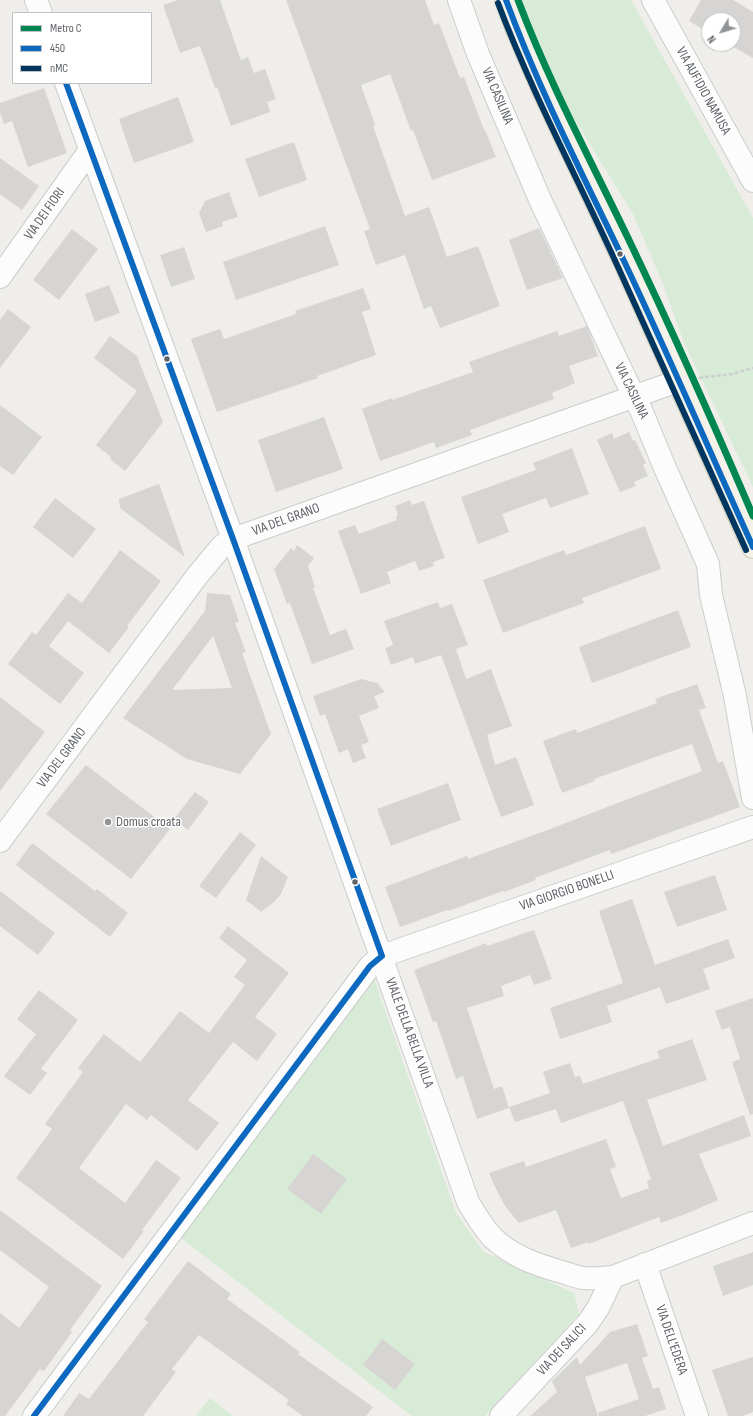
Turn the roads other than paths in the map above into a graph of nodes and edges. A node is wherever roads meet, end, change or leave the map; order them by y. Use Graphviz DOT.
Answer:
graph roads {
  1 [pos="36,0"];
  2 [pos="459,0"];
  3 [pos="506,0"];
  4 [pos="653,0"];
  5 [pos="41,12"];
  6 [pos="66,84"];
  7 [pos="90,150"];
  8 [pos="753,181"];
  9 [pos="0,277"];
  10 [pos="678,381"];
  11 [pos="634,396"];
  12 [pos="233,539"];
  13 [pos="753,547"];
  14 [pos="753,798"];
  15 [pos="753,828"];
  16 [pos="0,842"];
  17 [pos="382,956"];
  18 [pos="753,1223"];
  19 [pos="645,1264"];
  20 [pos="614,1277"];
  21 [pos="34,1416"];
  22 [pos="501,1416"];
  23 [pos="697,1416"];
  1 -- 5 [label="street"];
  2 -- 11 [label="street, VIA CASILINA"];
  3 -- 10 [label="main road"];
  4 -- 8 [label="street, VIA AUFIDIO NAMUSA"];
  6 -- 7 [label="street, VIALE DELLA BELLA VILLA"];
  7 -- 9 [label="street, VIA DEI FIORI"];
  7 -- 12 [label="street, VIALE DELLA BELLA VILLA"];
  10 -- 11 [label="street, VIA DEL GRANO"];
  10 -- 13 [label="main road"];
  11 -- 12 [label="street, VIA DEL GRANO"];
  11 -- 14 [label="street, VIA CASILINA"];
  12 -- 16 [label="street, VIA DEL GRANO"];
  12 -- 17 [label="street, VIALE DELLA BELLA VILLA"];
  15 -- 17 [label="street, VIA GIORGIO BONELLI"];
  17 -- 20 [label="street, VIALE DELLA BELLA VILLA"];
  17 -- 21 [label="street"];
  18 -- 19 [label="street"];
  19 -- 20 [label="street, VIALE DELLA BELLA VILLA"];
  19 -- 23 [label="street, VIA DELL'EDERA"];
  20 -- 22 [label="street, VIA DEI SALICI"];
}
